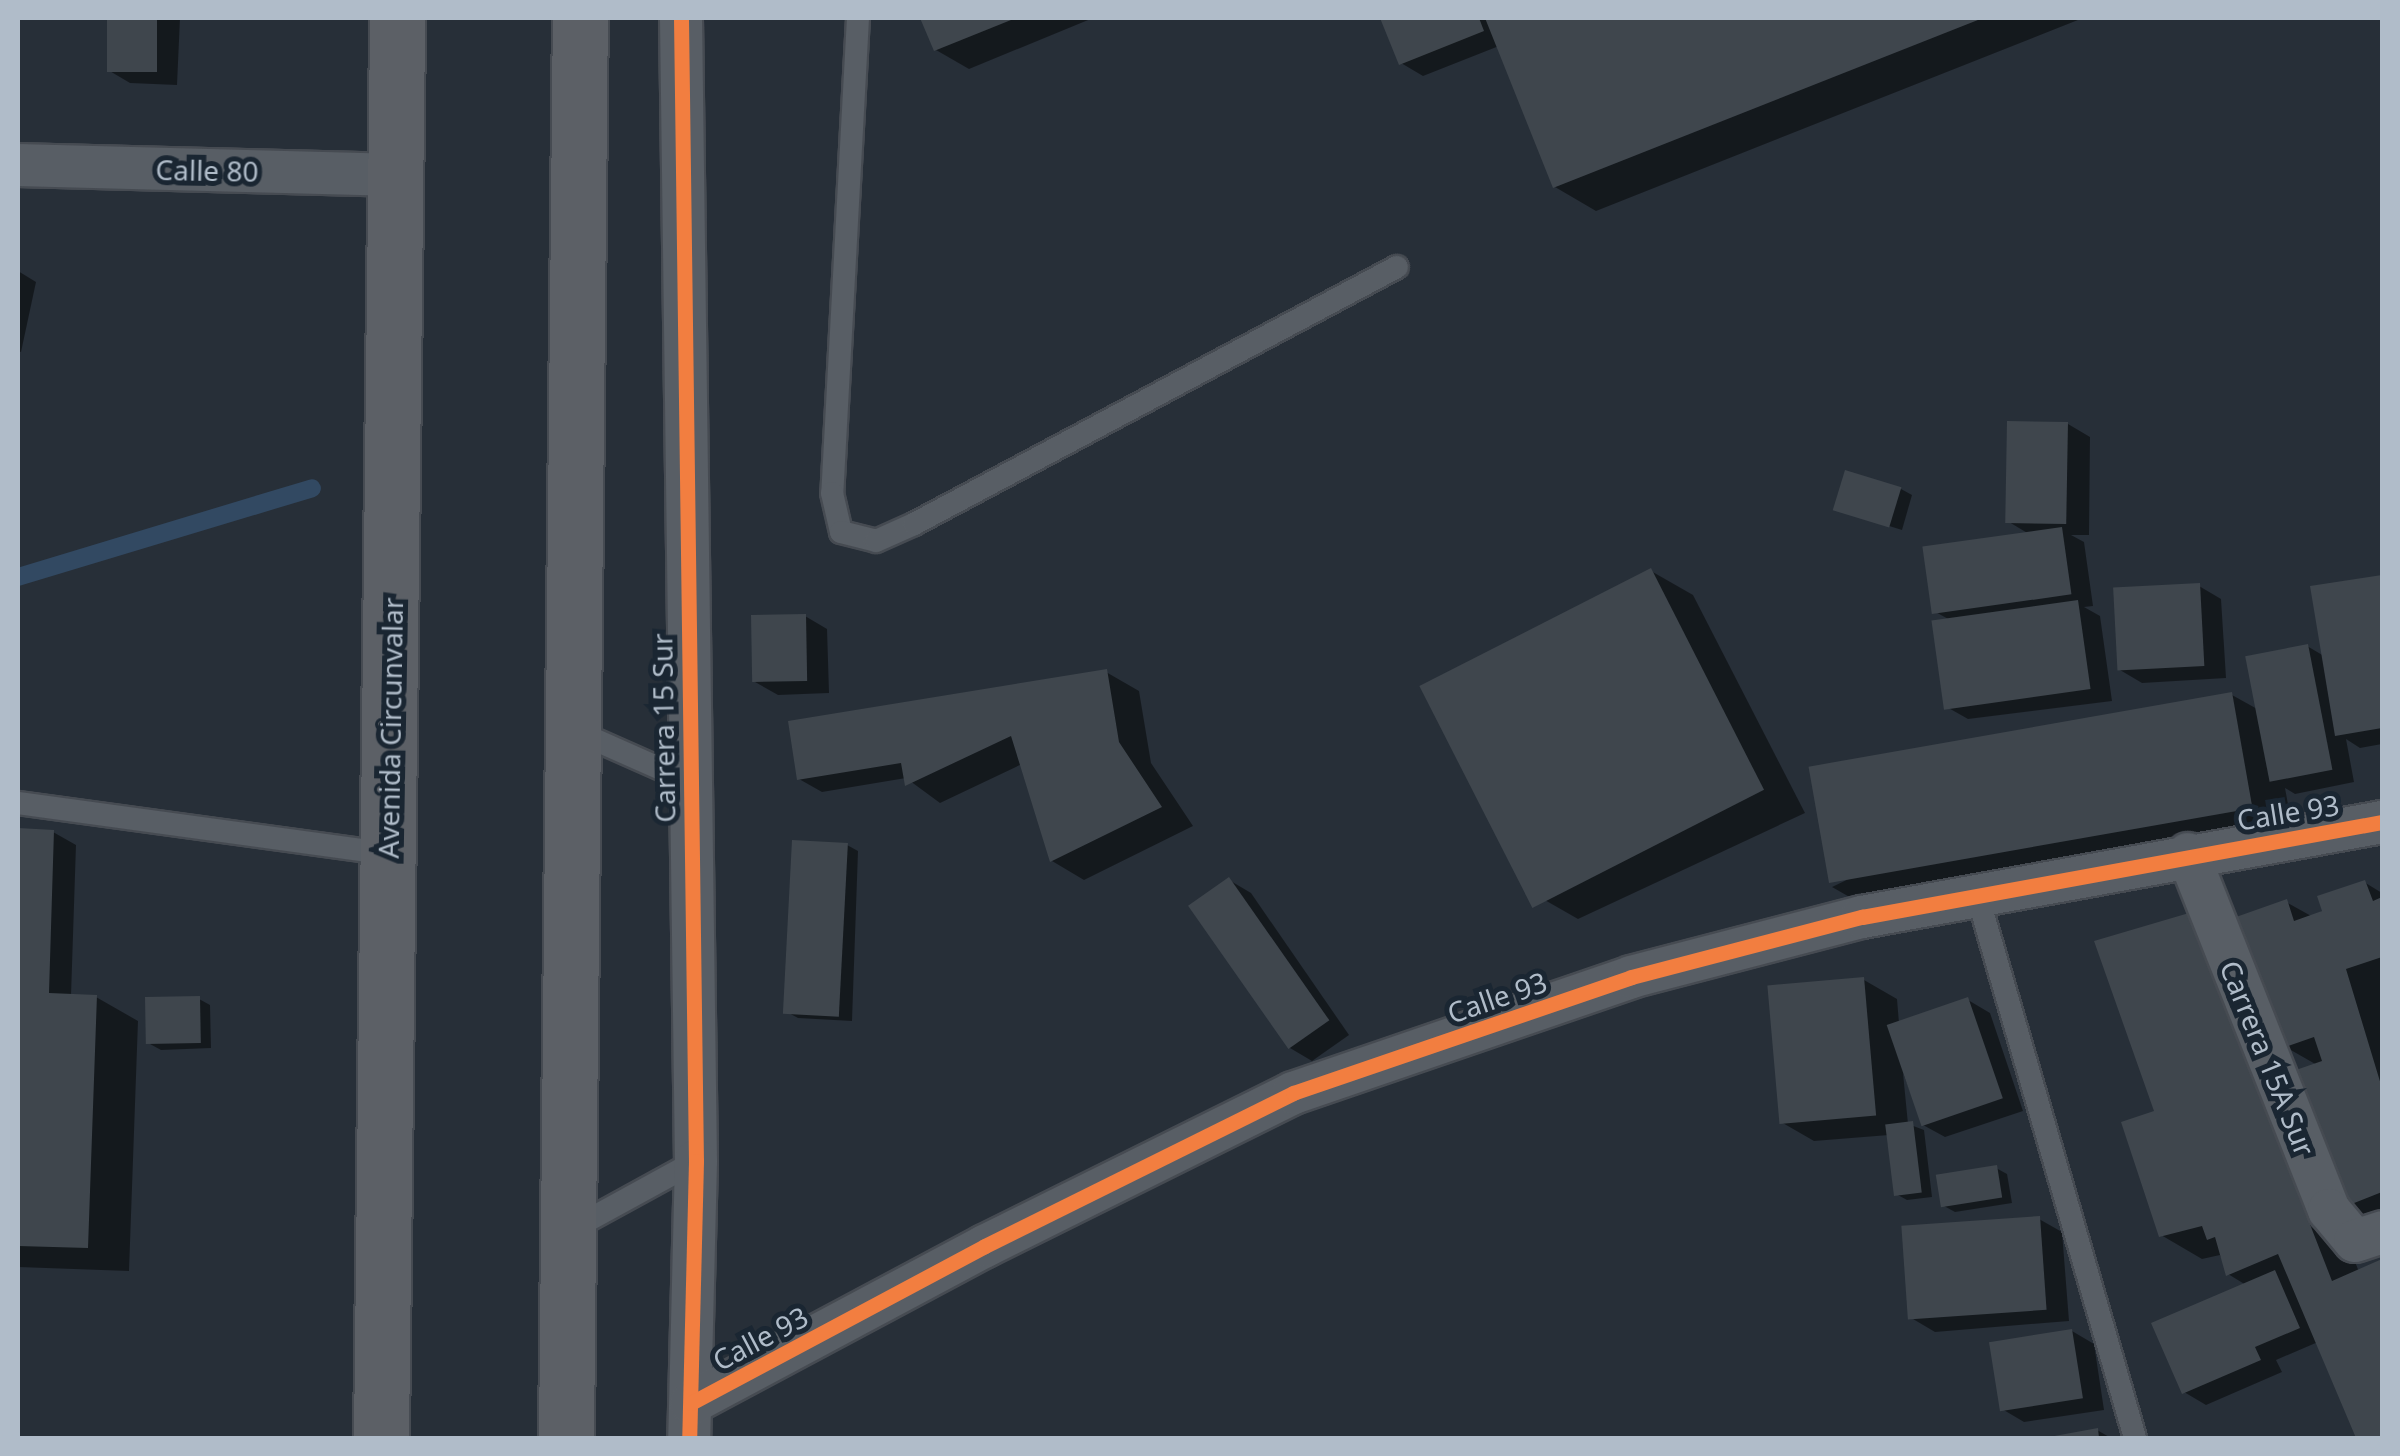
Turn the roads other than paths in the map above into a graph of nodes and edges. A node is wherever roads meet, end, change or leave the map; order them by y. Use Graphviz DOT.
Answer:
graph roads {
  1 [pos="397,18"];
  2 [pos="580,18"];
  3 [pos="681,18"];
  4 [pos="858,18"];
  5 [pos="18,165"];
  6 [pos="396,175"];
  7 [pos="1397,267"];
  8 [pos="571,729"];
  9 [pos="688,782"];
  10 [pos="18,802"];
  11 [pos="2382,822"];
  12 [pos="389,854"];
  13 [pos="2188,854"];
  14 [pos="1977,894"];
  15 [pos="696,1161"];
  16 [pos="568,1231"];
  17 [pos="2375,1235"];
  18 [pos="690,1421"];
  19 [pos="381,1438"];
  20 [pos="566,1438"];
  21 [pos="2135,1438"];
  1 -- 6 [label="highway, Avenida Circunvalar"];
  2 -- 8 [label="highway"];
  3 -- 9 [label="street, Carrera 15 Sur"];
  4 -- 7 [label="lane"];
  5 -- 6 [label="street, Calle 80"];
  6 -- 12 [label="highway, Avenida Circunvalar"];
  8 -- 9 [label="lane, Carrera 15 Sur"];
  8 -- 16 [label="highway"];
  9 -- 15 [label="street, Carrera 15 Sur"];
  10 -- 12 [label="lane"];
  11 -- 13 [label="street, Calle 93"];
  12 -- 19 [label="highway, Avenida Circunvalar"];
  13 -- 14 [label="street, Calle 93"];
  13 -- 17 [label="street, Carrera 15A Sur"];
  14 -- 18 [label="street, Calle 93"];
  14 -- 21 [label="lane"];
  15 -- 16 [label="lane"];
  15 -- 18 [label="street, Carrera 15 Sur"];
  16 -- 20 [label="highway"];
}
